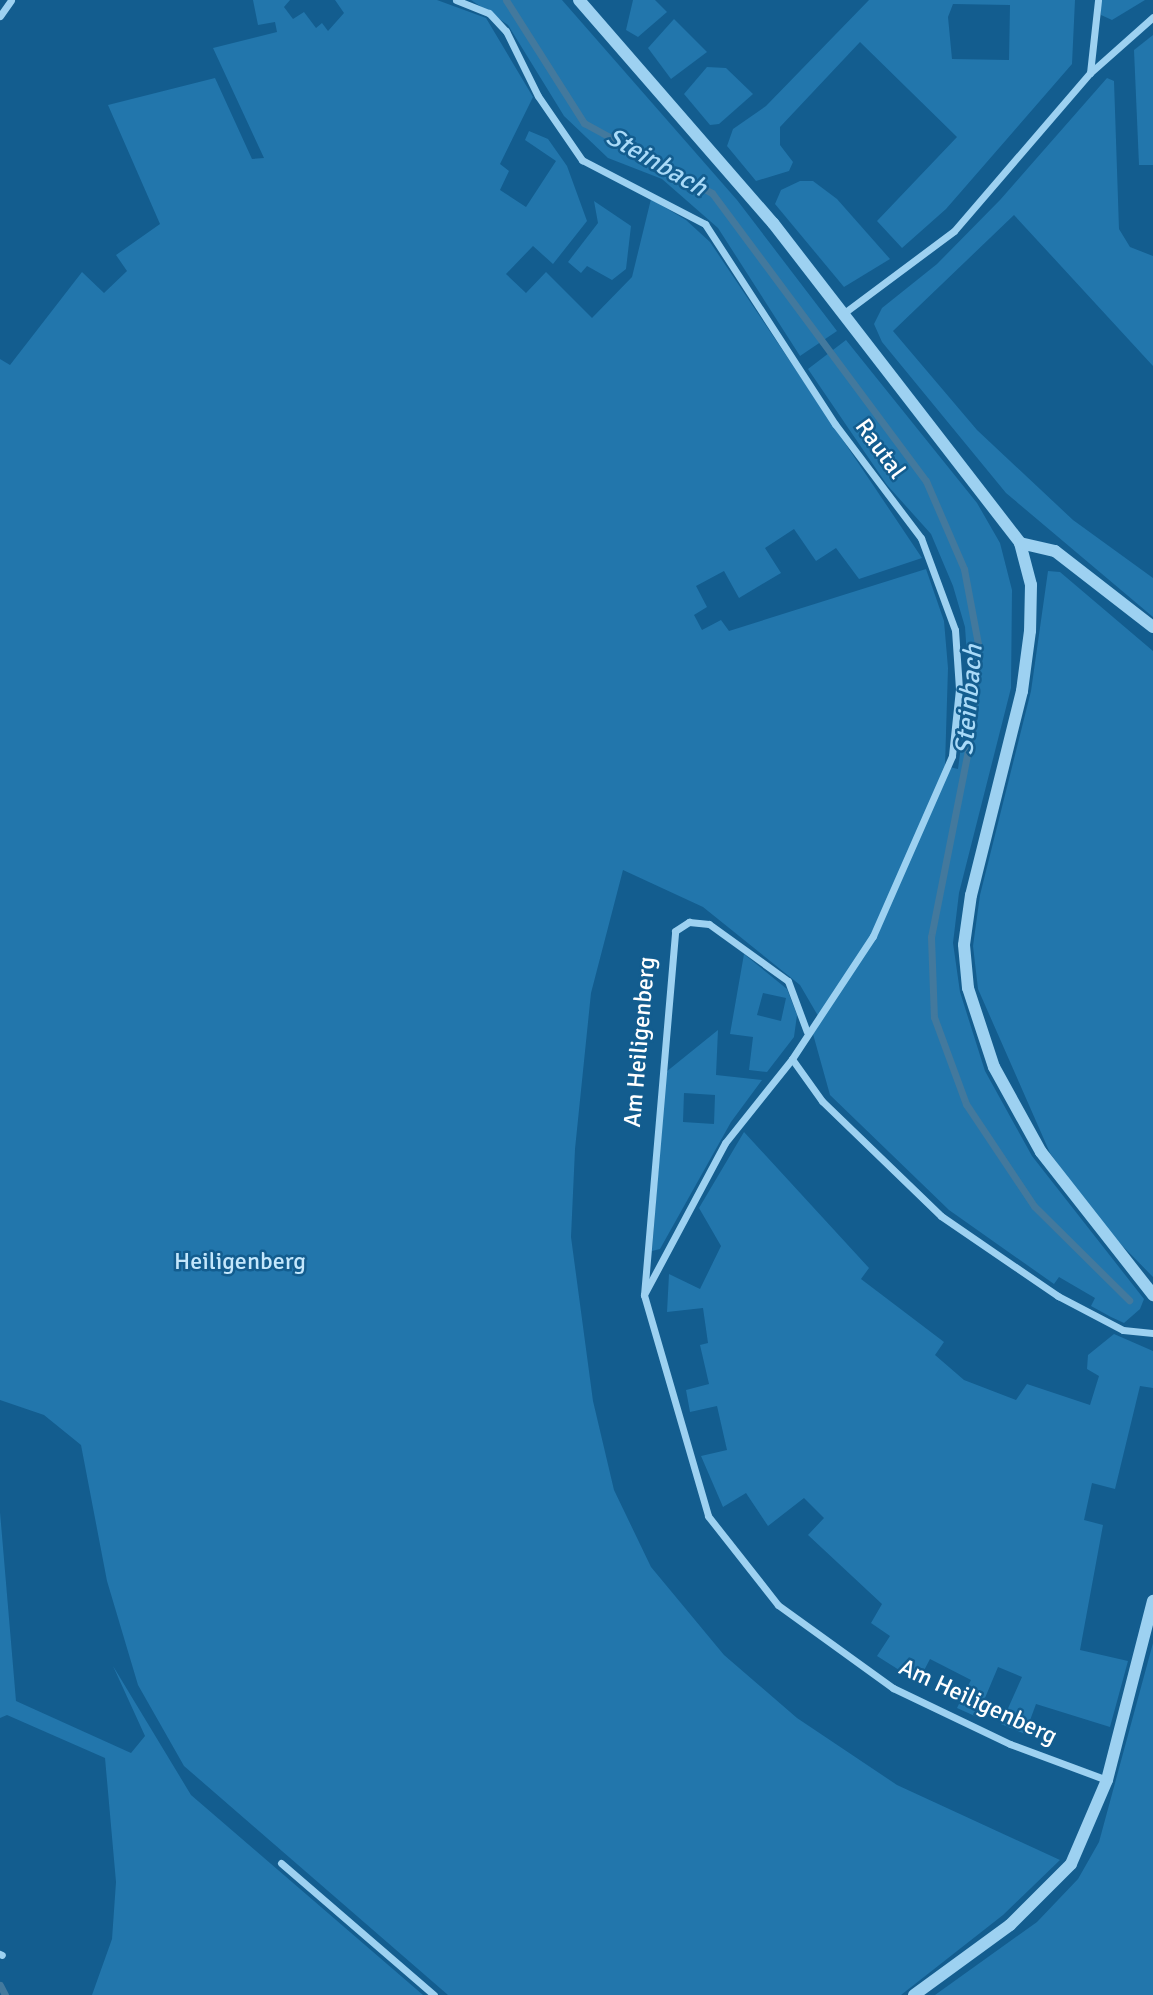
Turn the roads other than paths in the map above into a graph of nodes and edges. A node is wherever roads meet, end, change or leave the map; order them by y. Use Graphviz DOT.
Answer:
graph roads {
  1 [pos="11,0"];
  2 [pos="456,0"];
  3 [pos="579,0"];
  4 [pos="1098,0"];
  5 [pos="0,16"];
  6 [pos="1153,17"];
  7 [pos="1090,73"];
  8 [pos="844,313"];
  9 [pos="1020,543"];
  10 [pos="1153,627"];
  11 [pos="807,1032"];
  12 [pos="792,1059"];
  13 [pos="644,1295"];
  14 [pos="1153,1295"];
  15 [pos="1153,1334"];
  16 [pos="1153,1601"];
  17 [pos="1107,1780"];
  18 [pos="281,1863"];
  19 [pos="434,1995"];
  20 [pos="914,1995"];
  1 -- 5 [label="street"];
  2 -- 11 [label="street, Rautal"];
  3 -- 8 [label="street"];
  4 -- 7 [label="street"];
  6 -- 7 [label="street"];
  7 -- 8 [label="street"];
  8 -- 9 [label="street"];
  9 -- 10 [label="street"];
  9 -- 14 [label="street"];
  11 -- 12 [label="street"];
  11 -- 13 [label="street, Am Heiligenberg"];
  12 -- 13 [label="street"];
  12 -- 15 [label="street"];
  13 -- 17 [label="street, Am Heiligenberg"];
  16 -- 17 [label="street"];
  17 -- 20 [label="street"];
  18 -- 19 [label="street"];
}
